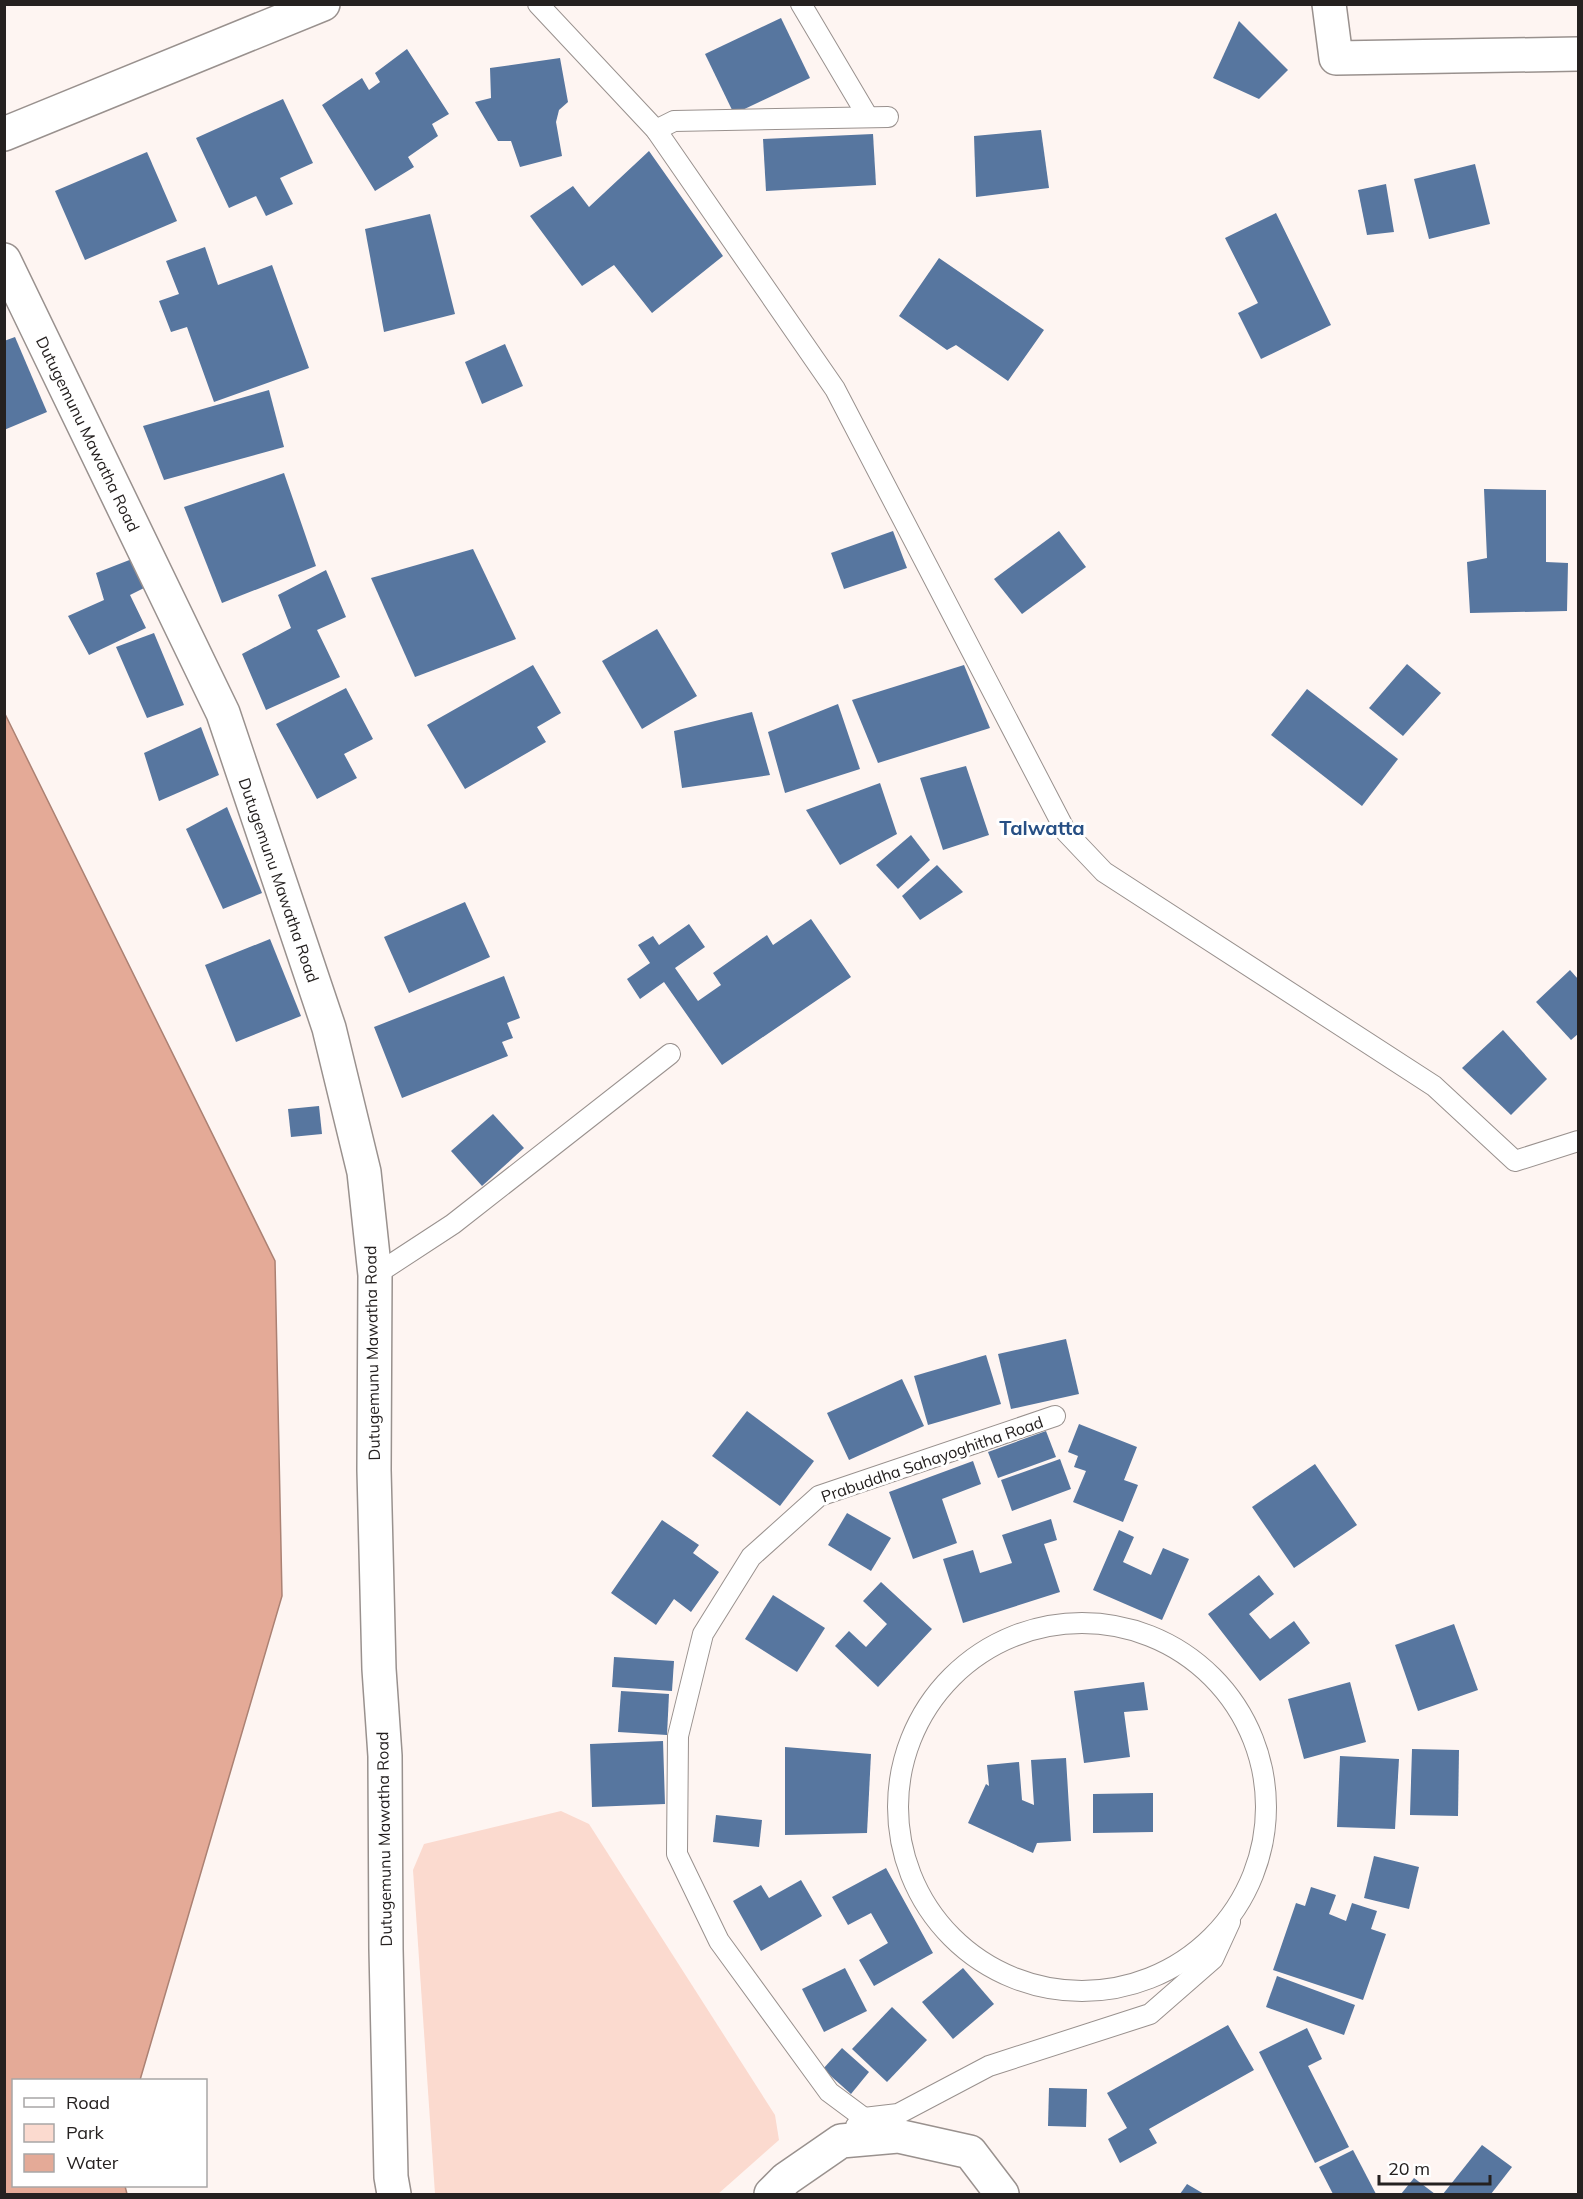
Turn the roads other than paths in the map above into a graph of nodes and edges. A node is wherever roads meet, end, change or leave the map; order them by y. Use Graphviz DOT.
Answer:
graph roads {
  1 [pos="323,4"];
  2 [pos="538,4"];
  3 [pos="801,4"];
  4 [pos="1329,4"];
  5 [pos="1578,54"];
  6 [pos="656,130"];
  7 [pos="4,134"];
  8 [pos="4,260"];
  9 [pos="670,1054"];
  10 [pos="1578,1141"];
  11 [pos="375,1275"];
  12 [pos="1055,1416"];
  13 [pos="1232,1917"];
  14 [pos="853,2129"];
  15 [pos="394,2194"];
  16 [pos="771,2194"];
  17 [pos="1002,2194"];
  1 -- 7 [label="street"];
  2 -- 6 [label="lane"];
  3 -- 6 [label="lane"];
  4 -- 5 [label="street"];
  6 -- 10 [label="lane"];
  8 -- 11 [label="street, Dutugemunu Mawatha Road"];
  9 -- 11 [label="lane"];
  11 -- 15 [label="street, Dutugemunu Mawatha Road"];
  12 -- 14 [label="lane, Prabuddha Sahayoghitha Road"];
  13 -- 13 [label="lane"];
  13 -- 14 [label="lane"];
  14 -- 16 [label="street"];
  14 -- 17 [label="street"];
}
